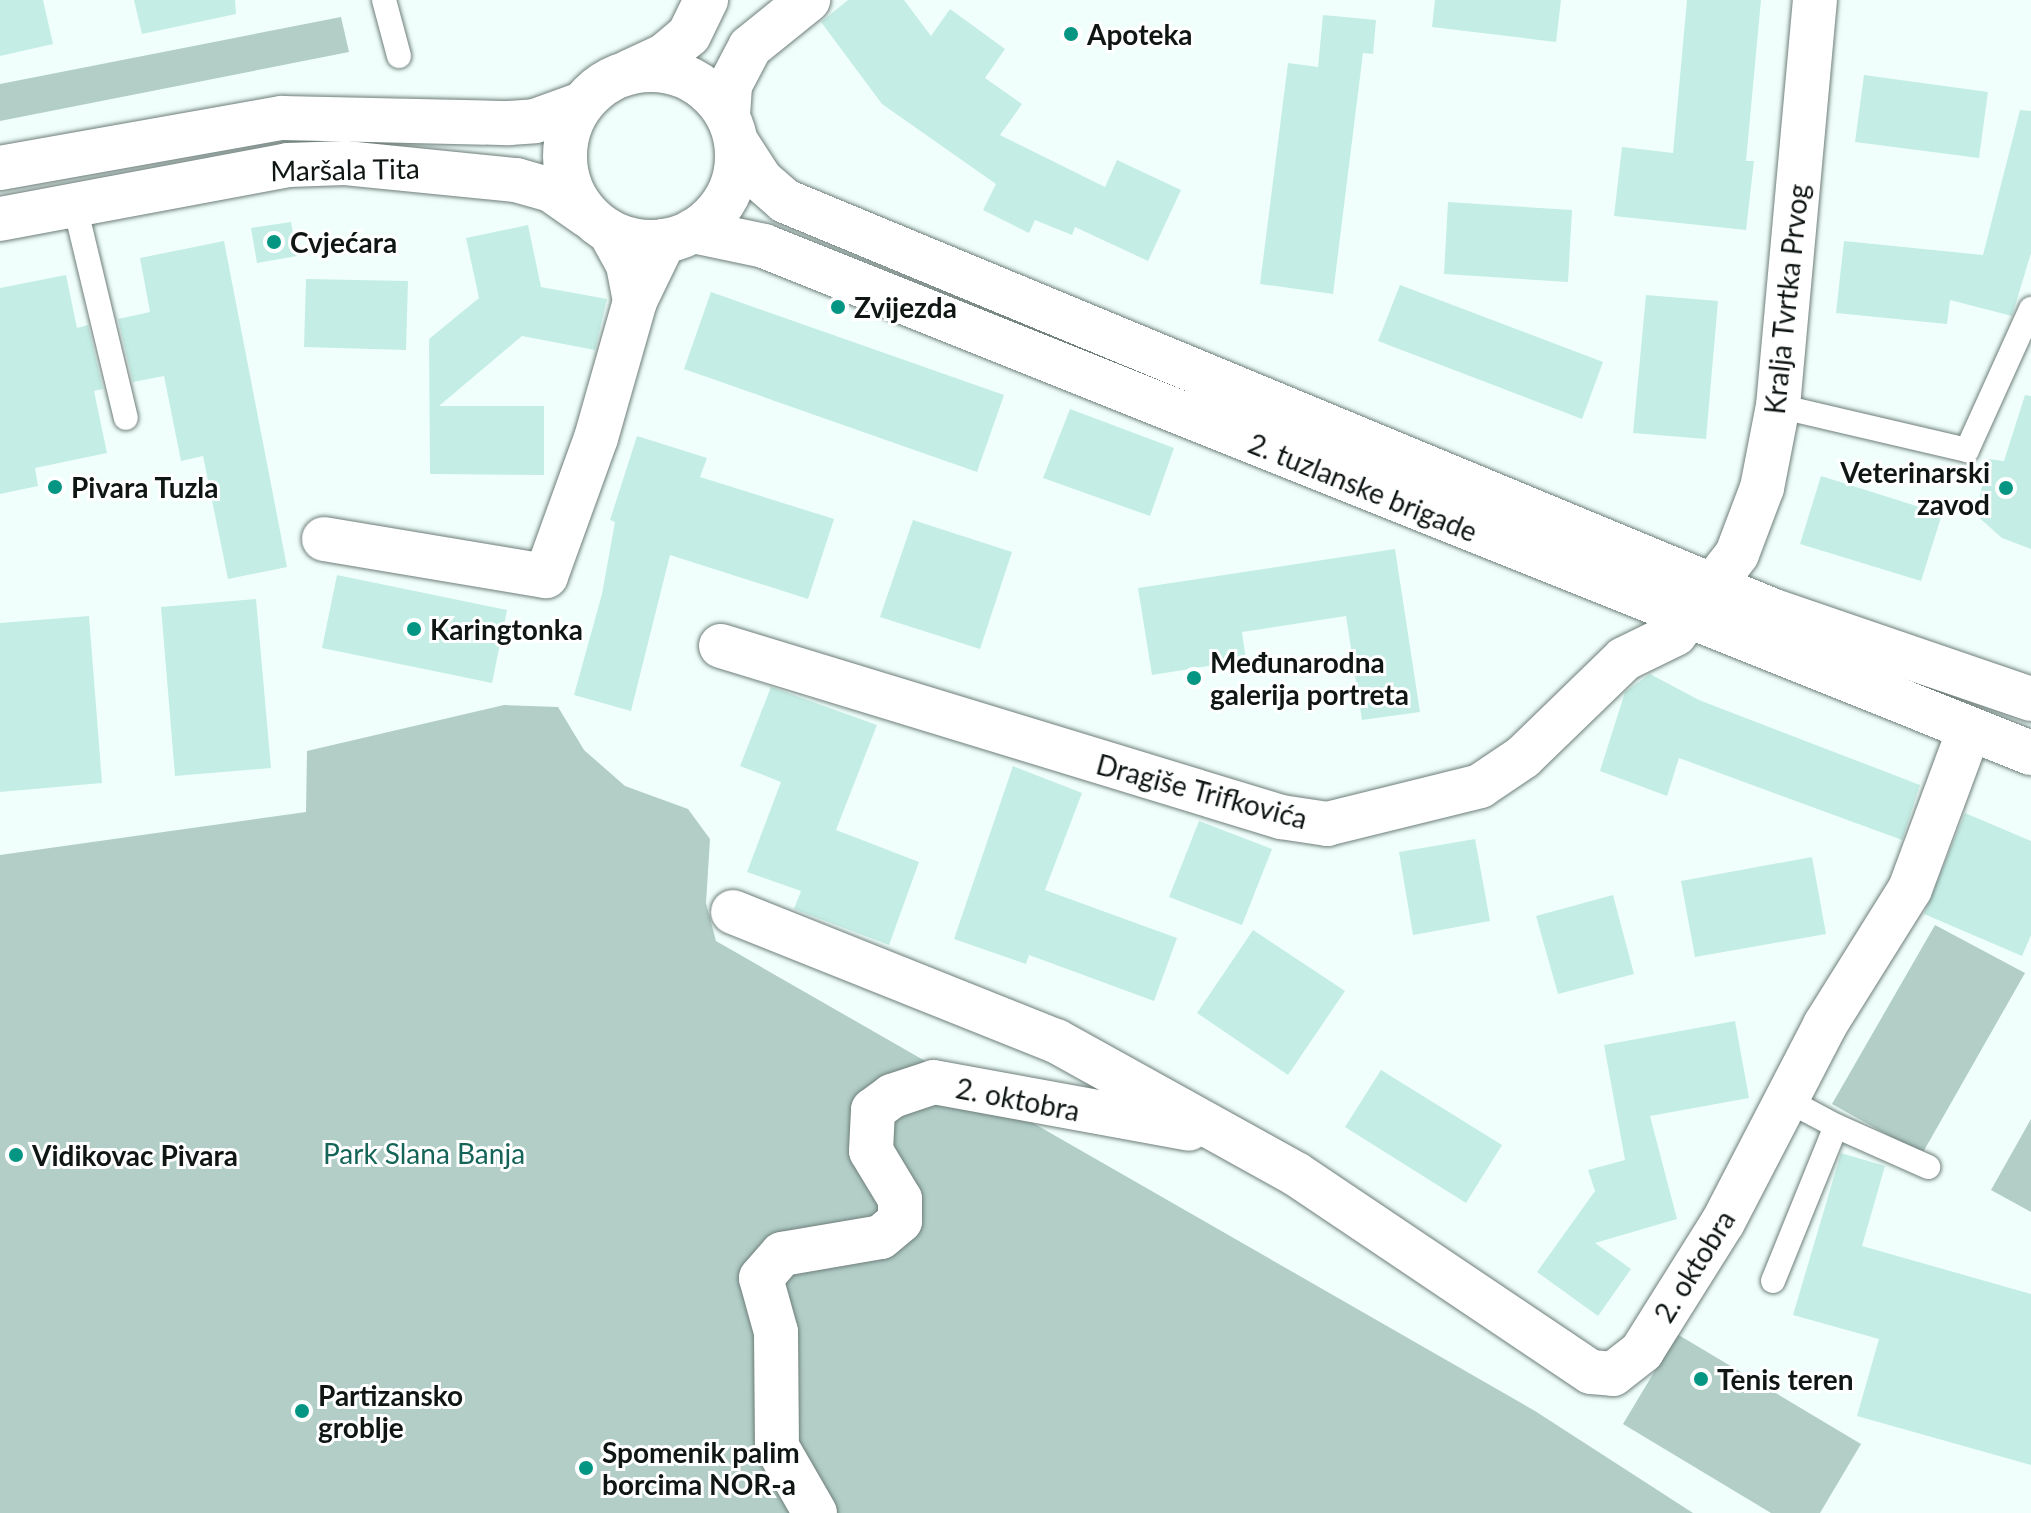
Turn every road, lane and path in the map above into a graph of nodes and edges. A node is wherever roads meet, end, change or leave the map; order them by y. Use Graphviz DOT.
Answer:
graph roads {
  1 [pos="384,0"];
  2 [pos="706,0"];
  3 [pos="808,0"];
  4 [pos="1815,0"];
  5 [pos="399,56"];
  6 [pos="626,73"];
  7 [pos="582,104"];
  8 [pos="732,129"];
  9 [pos="61,154"];
  10 [pos="0,168"];
  11 [pos="74,202"];
  12 [pos="0,219"];
  13 [pos="599,224"];
  14 [pos="678,236"];
  15 [pos="635,301"];
  16 [pos="2031,309"];
  17 [pos="1778,406"];
  18 [pos="126,418"];
  19 [pos="324,539"];
  20 [pos="1700,602"];
  21 [pos="721,646"];
  22 [pos="2031,699"];
  23 [pos="1969,730"];
  24 [pos="2031,753"];
  25 [pos="733,912"];
  26 [pos="1789,1101"];
  27 [pos="1836,1126"];
  28 [pos="1215,1133"];
  29 [pos="1928,1167"];
  30 [pos="1773,1281"];
  31 [pos="815,1513"];
  1 -- 5 [label="lane"];
  2 -- 6 [label="street"];
  3 -- 8 [label="street"];
  4 -- 17 [label="street, Kralja Tvrtka Prvog"];
  6 -- 7 [label="street"];
  6 -- 8 [label="street"];
  7 -- 9 [label="street, Maršala Tita"];
  7 -- 13 [label="street"];
  8 -- 14 [label="street"];
  8 -- 20 [label="street, 2. tuzlanske brigade"];
  9 -- 10 [label="street, Maršala Tita"];
  9 -- 11 [label="street"];
  11 -- 12 [label="street, Maršala Tita"];
  11 -- 13 [label="street, Maršala Tita"];
  11 -- 18 [label="lane"];
  13 -- 14 [label="street"];
  13 -- 15 [label="street"];
  14 -- 15 [label="street"];
  14 -- 20 [label="street, 2. tuzlanske brigade"];
  15 -- 19 [label="street"];
  16 -- 17 [label="lane"];
  17 -- 20 [label="street, Kralja Tvrtka Prvog"];
  20 -- 21 [label="street, Dragiše Trifkovića"];
  20 -- 22 [label="street, 2. tuzlanske brigade"];
  20 -- 23 [label="street, 2. tuzlanske brigade"];
  23 -- 24 [label="street, 2. tuzlanske brigade"];
  23 -- 26 [label="street, 2. oktobra"];
  25 -- 28 [label="street, 2. oktobra"];
  26 -- 27 [label="lane"];
  26 -- 28 [label="street, 2. oktobra"];
  27 -- 29 [label="lane"];
  27 -- 30 [label="lane"];
  28 -- 31 [label="street, 2. oktobra"];
}
